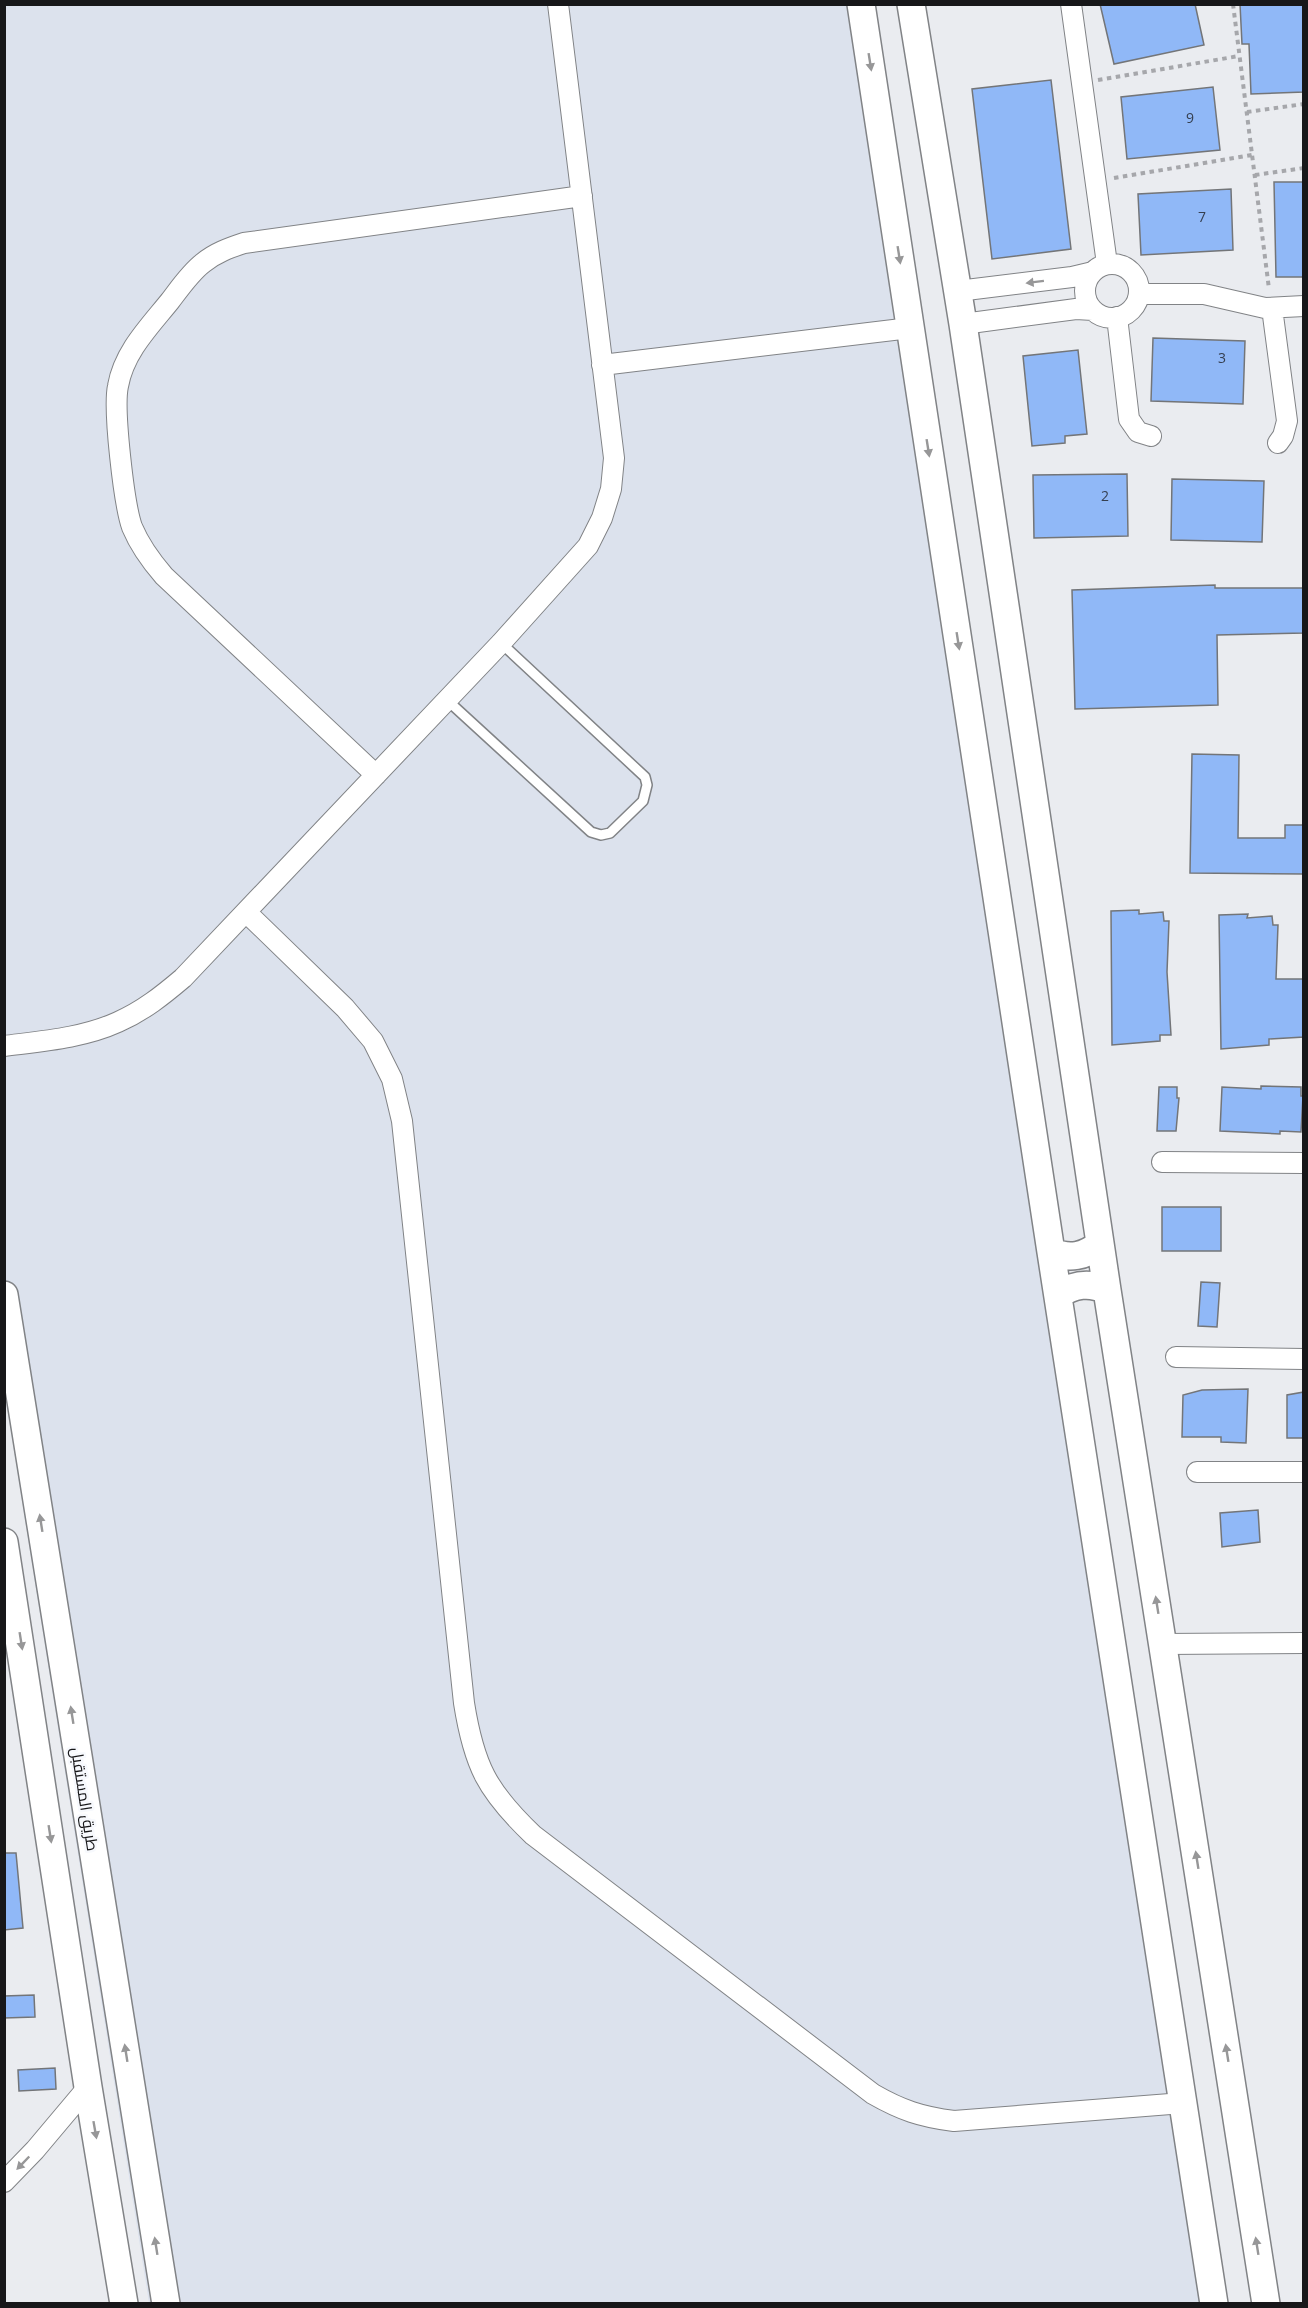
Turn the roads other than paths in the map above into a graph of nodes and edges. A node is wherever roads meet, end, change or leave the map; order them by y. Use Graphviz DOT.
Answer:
graph roads {
  1 [pos="558,4"];
  2 [pos="861,4"];
  3 [pos="911,4"];
  4 [pos="1071,4"];
  5 [pos="582,196"];
  6 [pos="1100,268"];
  7 [pos="958,291"];
  8 [pos="1139,294"];
  9 [pos="1304,306"];
  10 [pos="1272,308"];
  11 [pos="1093,310"];
  12 [pos="1117,317"];
  13 [pos="963,324"];
  14 [pos="910,328"];
  15 [pos="602,365"];
  16 [pos="1152,436"];
  17 [pos="1278,443"];
  18 [pos="501,642"];
  19 [pos="447,700"];
  20 [pos="376,775"];
  21 [pos="246,912"];
  22 [pos="4,1046"];
  23 [pos="1162,1162"];
  24 [pos="1304,1162"];
  25 [pos="1100,1244"];
  26 [pos="1051,1252"];
  27 [pos="1107,1290"];
  28 [pos="4,1295"];
  29 [pos="1058,1295"];
  30 [pos="1176,1357"];
  31 [pos="1304,1359"];
  32 [pos="1197,1472"];
  33 [pos="1304,1472"];
  34 [pos="4,1542"];
  35 [pos="10,1607"];
  36 [pos="1304,1643"];
  37 [pos="1163,1644"];
  38 [pos="88,2087"];
  39 [pos="1183,2103"];
  40 [pos="4,2182"];
  41 [pos="164,2292"];
  42 [pos="122,2294"];
  43 [pos="1214,2304"];
  44 [pos="1266,2304"];
  1 -- 5 [label="street"];
  2 -- 14 [label="street, one-way"];
  3 -- 7 [label="street"];
  4 -- 6 [label="street"];
  5 -- 15 [label="street"];
  5 -- 20 [label="street"];
  6 -- 7 [label="street, one-way"];
  6 -- 8 [label="street"];
  6 -- 11 [label="street"];
  7 -- 13 [label="street"];
  8 -- 10 [label="street"];
  8 -- 12 [label="street"];
  9 -- 10 [label="street"];
  10 -- 17 [label="street"];
  11 -- 12 [label="street"];
  11 -- 13 [label="street"];
  12 -- 16 [label="street"];
  13 -- 25 [label="street"];
  14 -- 15 [label="street"];
  14 -- 26 [label="street, one-way"];
  15 -- 18 [label="street"];
  18 -- 19 [label="street"];
  18 -- 19 [label="lane"];
  19 -- 20 [label="street"];
  20 -- 21 [label="street"];
  21 -- 22 [label="street"];
  21 -- 39 [label="street"];
  23 -- 24 [label="street"];
  25 -- 26 [label="street"];
  25 -- 27 [label="street"];
  26 -- 29 [label="street"];
  27 -- 29 [label="street"];
  37 -- 27 [label="street, one-way"];
  41 -- 28 [label="street, طريق المستقبل, one-way"];
  29 -- 39 [label="street"];
  30 -- 31 [label="street"];
  32 -- 33 [label="street"];
  34 -- 35 [label="street"];
  35 -- 38 [label="street, one-way"];
  36 -- 37 [label="street"];
  44 -- 37 [label="street, one-way"];
  38 -- 40 [label="street, one-way"];
  38 -- 42 [label="street, one-way"];
  39 -- 43 [label="street"];
  41 -- 42 [label="street"];
}
